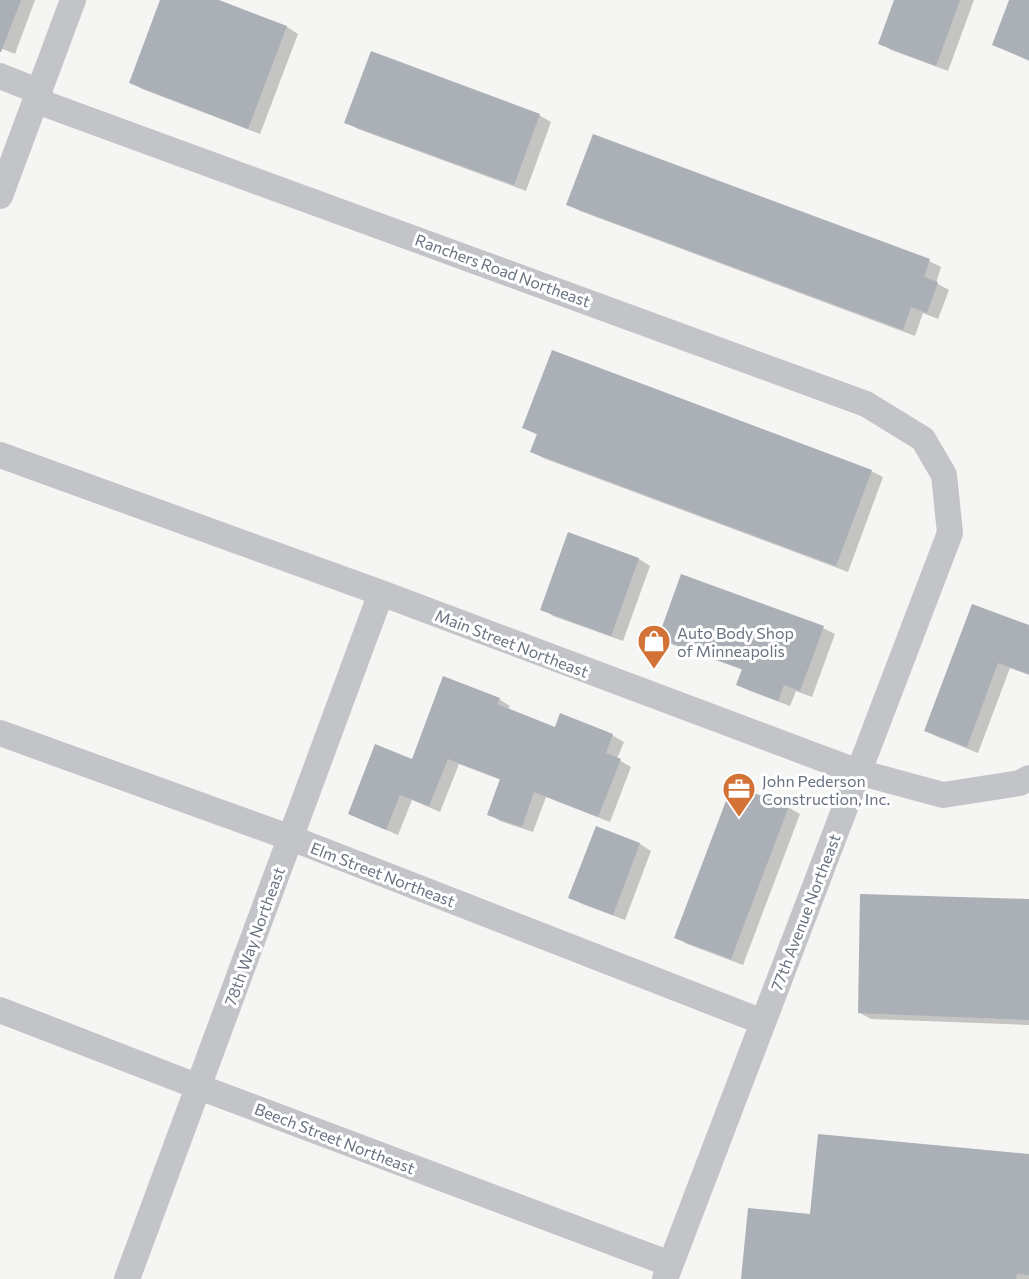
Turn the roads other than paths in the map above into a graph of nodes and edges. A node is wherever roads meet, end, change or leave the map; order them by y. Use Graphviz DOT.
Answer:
graph roads {
  1 [pos="73,0"];
  2 [pos="0,76"];
  3 [pos="38,97"];
  4 [pos="0,196"];
  5 [pos="0,455"];
  6 [pos="944,475"];
  7 [pos="381,593"];
  8 [pos="0,733"];
  9 [pos="858,772"];
  10 [pos="1029,778"];
  11 [pos="291,838"];
  12 [pos="0,1010"];
  13 [pos="763,1022"];
  14 [pos="199,1087"];
  15 [pos="668,1271"];
  16 [pos="127,1279"];
  1 -- 3 [label="street"];
  2 -- 3 [label="street, Ranchers Road Northeast"];
  3 -- 4 [label="street"];
  3 -- 6 [label="street, Ranchers Road Northeast"];
  5 -- 7 [label="street, Main Street Northeast"];
  6 -- 9 [label="street, 77th Avenue Northeast"];
  7 -- 9 [label="street, Main Street Northeast"];
  7 -- 11 [label="street, 78th Way Northeast"];
  8 -- 11 [label="street, Elm Street Northeast"];
  9 -- 10 [label="street, Main Street Northeast"];
  9 -- 13 [label="street, 77th Avenue Northeast"];
  11 -- 13 [label="street, Elm Street Northeast"];
  11 -- 14 [label="street, 78th Way Northeast"];
  12 -- 14 [label="street, Beech Street Northeast"];
  13 -- 15 [label="street, 77th Avenue Northeast"];
  14 -- 15 [label="street, Beech Street Northeast"];
  14 -- 16 [label="street, 78th Way Northeast"];
}
